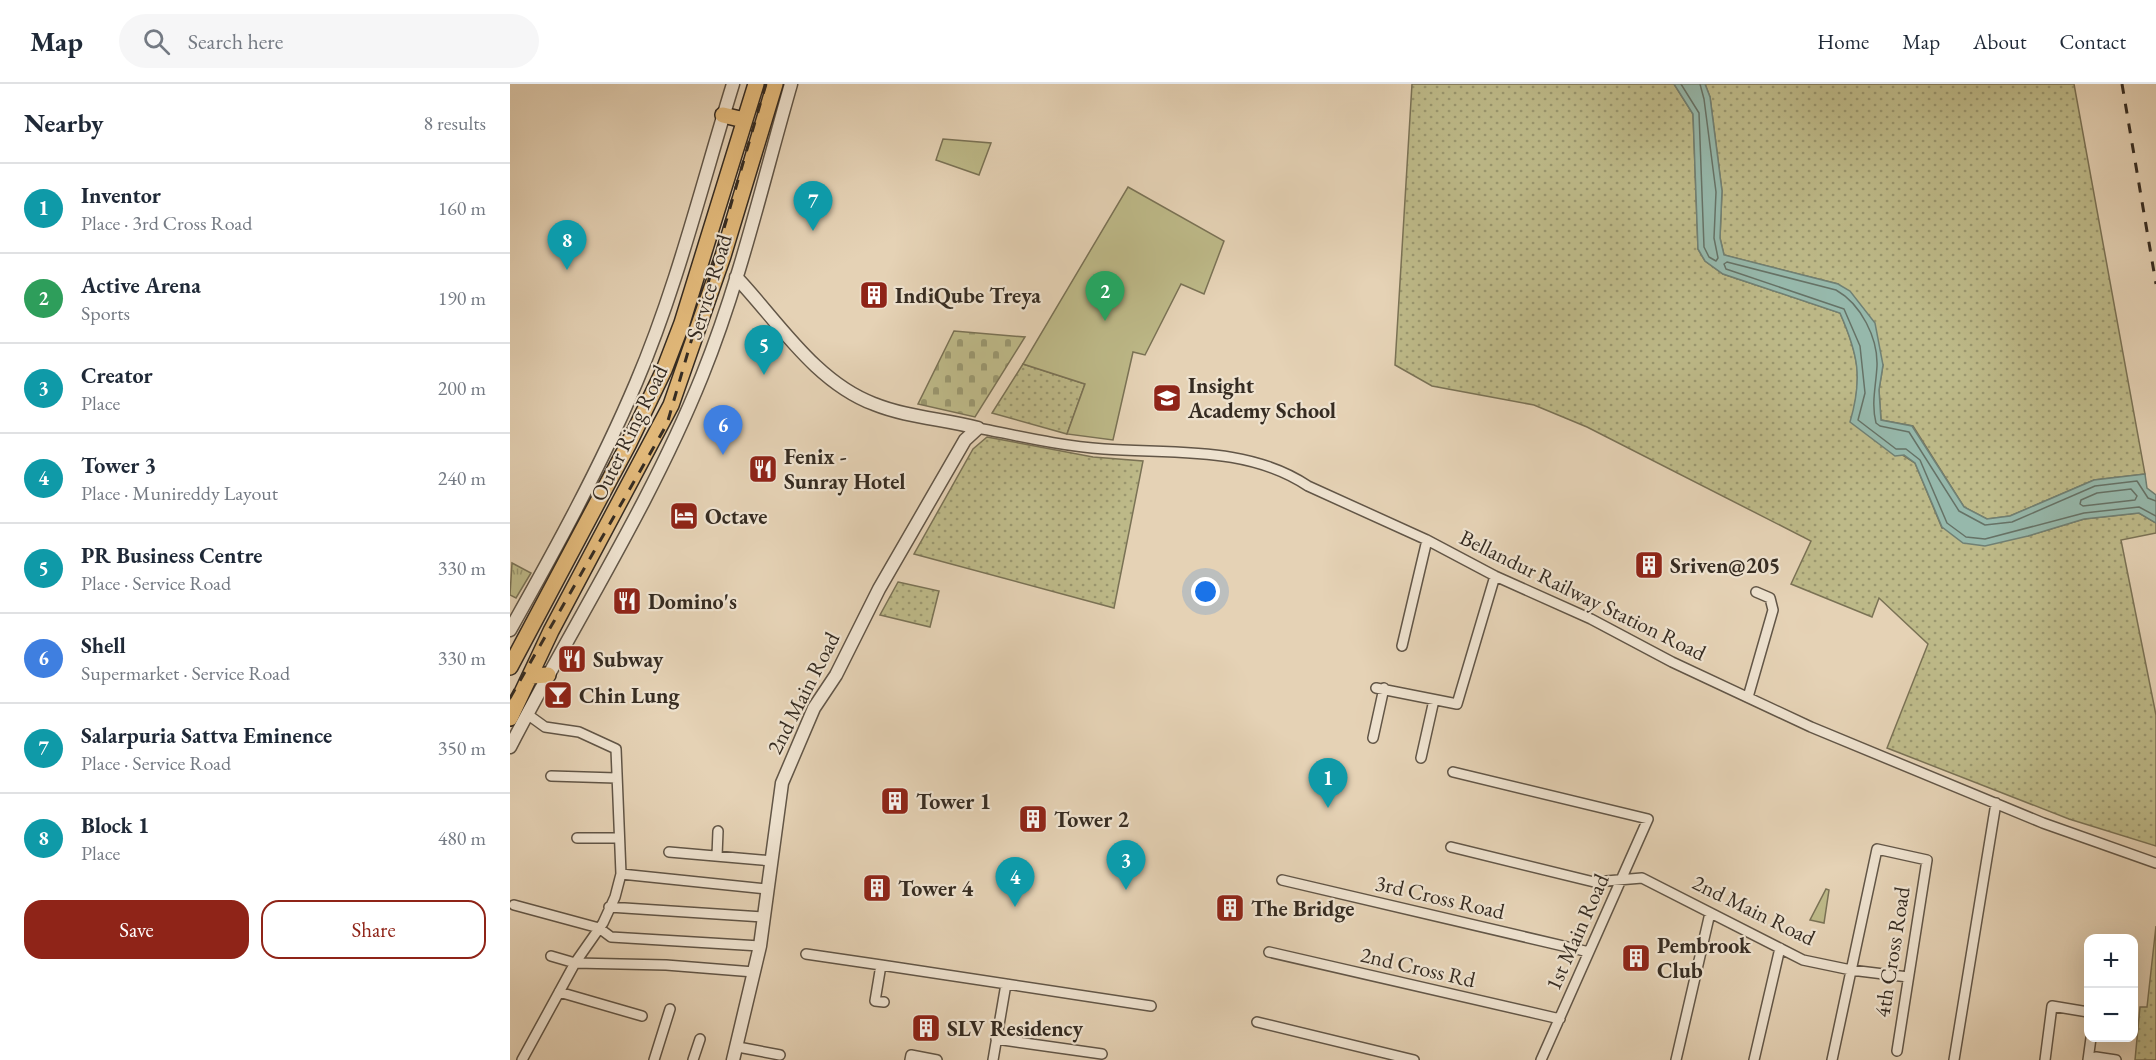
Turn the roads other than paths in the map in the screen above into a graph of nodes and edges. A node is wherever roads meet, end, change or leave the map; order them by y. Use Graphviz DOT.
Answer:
graph roads {
  1 [pos="733,84"];
  2 [pos="756,84"];
  3 [pos="775,84"];
  4 [pos="791,84"];
  5 [pos="723,115"];
  6 [pos="744,120"];
  7 [pos="736,277"];
  8 [pos="978,428"];
  9 [pos="1427,540"];
  10 [pos="1495,576"];
  11 [pos="1756,592"];
  12 [pos="510,630"];
  13 [pos="1402,646"];
  14 [pos="510,667"];
  15 [pos="548,675"];
  16 [pos="531,676"];
  17 [pos="1748,697"];
  18 [pos="1434,700"];
  19 [pos="527,714"];
  20 [pos="510,718"];
  21 [pos="1373,738"];
  22 [pos="510,747"];
  23 [pos="1421,758"];
  24 [pos="1452,772"];
  25 [pos="551,776"];
  26 [pos="615,778"];
  27 [pos="1996,803"];
  28 [pos="718,831"];
  29 [pos="577,838"];
  30 [pos="619,838"];
  31 [pos="1451,847"];
  32 [pos="669,852"];
  33 [pos="717,856"];
  34 [pos="772,861"];
  35 [pos="2156,863"];
  36 [pos="621,874"];
  37 [pos="1621,879"];
  38 [pos="1282,880"];
  39 [pos="767,889"];
  40 [pos="514,905"];
  41 [pos="609,907"];
  42 [pos="1710,913"];
  43 [pos="763,917"];
  44 [pos="599,928"];
  45 [pos="760,946"];
  46 [pos="1780,948"];
  47 [pos="1269,952"];
  48 [pos="1589,952"];
  49 [pos="806,954"];
  50 [pos="551,956"];
  51 [pos="575,963"];
  52 [pos="880,965"];
  53 [pos="1851,970"];
  54 [pos="754,972"];
  55 [pos="1908,977"];
  56 [pos="1006,984"];
  57 [pos="560,992"];
  58 [pos="884,1002"];
  59 [pos="1151,1006"];
  60 [pos="670,1009"];
  61 [pos="2084,1011"];
  62 [pos="642,1016"];
  63 [pos="1560,1019"];
  64 [pos="1257,1022"];
  65 [pos="700,1039"];
  66 [pos="996,1039"];
  67 [pos="2090,1042"];
  68 [pos="738,1047"];
  69 [pos="1897,1051"];
  70 [pos="1102,1054"];
  71 [pos="780,1055"];
  72 [pos="522,1060"];
  73 [pos="654,1060"];
  74 [pos="693,1060"];
  75 [pos="733,1060"];
  76 [pos="910,1060"];
  77 [pos="937,1060"];
  78 [pos="993,1060"];
  79 [pos="1414,1060"];
  80 [pos="1541,1060"];
  81 [pos="1676,1060"];
  82 [pos="1754,1060"];
  83 [pos="1832,1060"];
  84 [pos="1954,1060"];
  85 [pos="2045,1060"];
  86 [pos="2088,1060"];
  87 [pos="2095,1060"];
  88 [pos="2116,1060"];
  1 -- 5 [label="street, Service Road"];
  2 -- 6 [label="highway, Outer Ring Road"];
  3 -- 16 [label="highway, Outer Ring Road"];
  4 -- 7 [label="street, Service Road"];
  5 -- 6 [label="highway"];
  5 -- 12 [label="street, Service Road"];
  6 -- 14 [label="highway, Outer Ring Road"];
  7 -- 8 [label="street"];
  7 -- 15 [label="street, Service Road"];
  8 -- 9 [label="street, Bellandur Railway Station Road"];
  8 -- 34 [label="street, 2nd Main Road"];
  9 -- 10 [label="street, Bellandur Railway Station Road"];
  9 -- 13 [label="street"];
  10 -- 17 [label="street, Bellandur Railway Station Road"];
  10 -- 18 [label="street"];
  11 -- 17 [label="street"];
  15 -- 16 [label="highway"];
  15 -- 19 [label="street, Service Road"];
  16 -- 20 [label="highway, Outer Ring Road"];
  17 -- 27 [label="street, Bellandur Railway Station Road"];
  18 -- 21 [label="street"];
  18 -- 23 [label="street"];
  19 -- 22 [label="street, Service Road"];
  19 -- 26 [label="street"];
  24 -- 37 [label="street, 1st Main Road"];
  25 -- 26 [label="street"];
  26 -- 30 [label="street"];
  27 -- 35 [label="street, Bellandur Railway Station Road"];
  27 -- 84 [label="street"];
  28 -- 33 [label="street"];
  29 -- 30 [label="street"];
  30 -- 36 [label="street"];
  31 -- 37 [label="street"];
  32 -- 33 [label="street"];
  33 -- 34 [label="street"];
  34 -- 39 [label="street, 2nd Main Road"];
  36 -- 39 [label="street"];
  36 -- 41 [label="street"];
  37 -- 42 [label="street, 2nd Main Road"];
  37 -- 48 [label="street, 1st Main Road"];
  38 -- 48 [label="street, 3rd Cross Road"];
  39 -- 43 [label="street, 2nd Main Road"];
  40 -- 44 [label="street"];
  41 -- 43 [label="street"];
  41 -- 44 [label="street"];
  42 -- 46 [label="street, 2nd Main Road"];
  42 -- 81 [label="street"];
  43 -- 45 [label="street, 2nd Main Road"];
  44 -- 45 [label="street"];
  44 -- 51 [label="street"];
  45 -- 54 [label="street, 2nd Main Road"];
  46 -- 53 [label="street, 2nd Main Road"];
  46 -- 82 [label="street"];
  47 -- 63 [label="street, 2nd Cross Rd"];
  48 -- 63 [label="street, 1st Main Road"];
  49 -- 52 [label="street"];
  50 -- 51 [label="street"];
  51 -- 54 [label="street"];
  51 -- 57 [label="street"];
  52 -- 56 [label="street"];
  52 -- 58 [label="street"];
  53 -- 55 [label="street, 2nd Main Road"];
  53 -- 55 [label="street, 4th Cross Road"];
  53 -- 83 [label="street"];
  54 -- 68 [label="street, 2nd Main Road"];
  55 -- 69 [label="street, 4th Cross Road"];
  56 -- 59 [label="street"];
  56 -- 66 [label="street"];
  57 -- 62 [label="street"];
  57 -- 72 [label="street"];
  60 -- 73 [label="street"];
  61 -- 85 [label="street"];
  63 -- 80 [label="street, 1st Main Road"];
  64 -- 79 [label="street"];
  65 -- 74 [label="street"];
  66 -- 70 [label="street"];
  66 -- 78 [label="street"];
  67 -- 86 [label="street"];
  68 -- 71 [label="street"];
  68 -- 75 [label="street, 2nd Main Road"];
  76 -- 77 [label="street"];
  87 -- 88 [label="street"];
}
